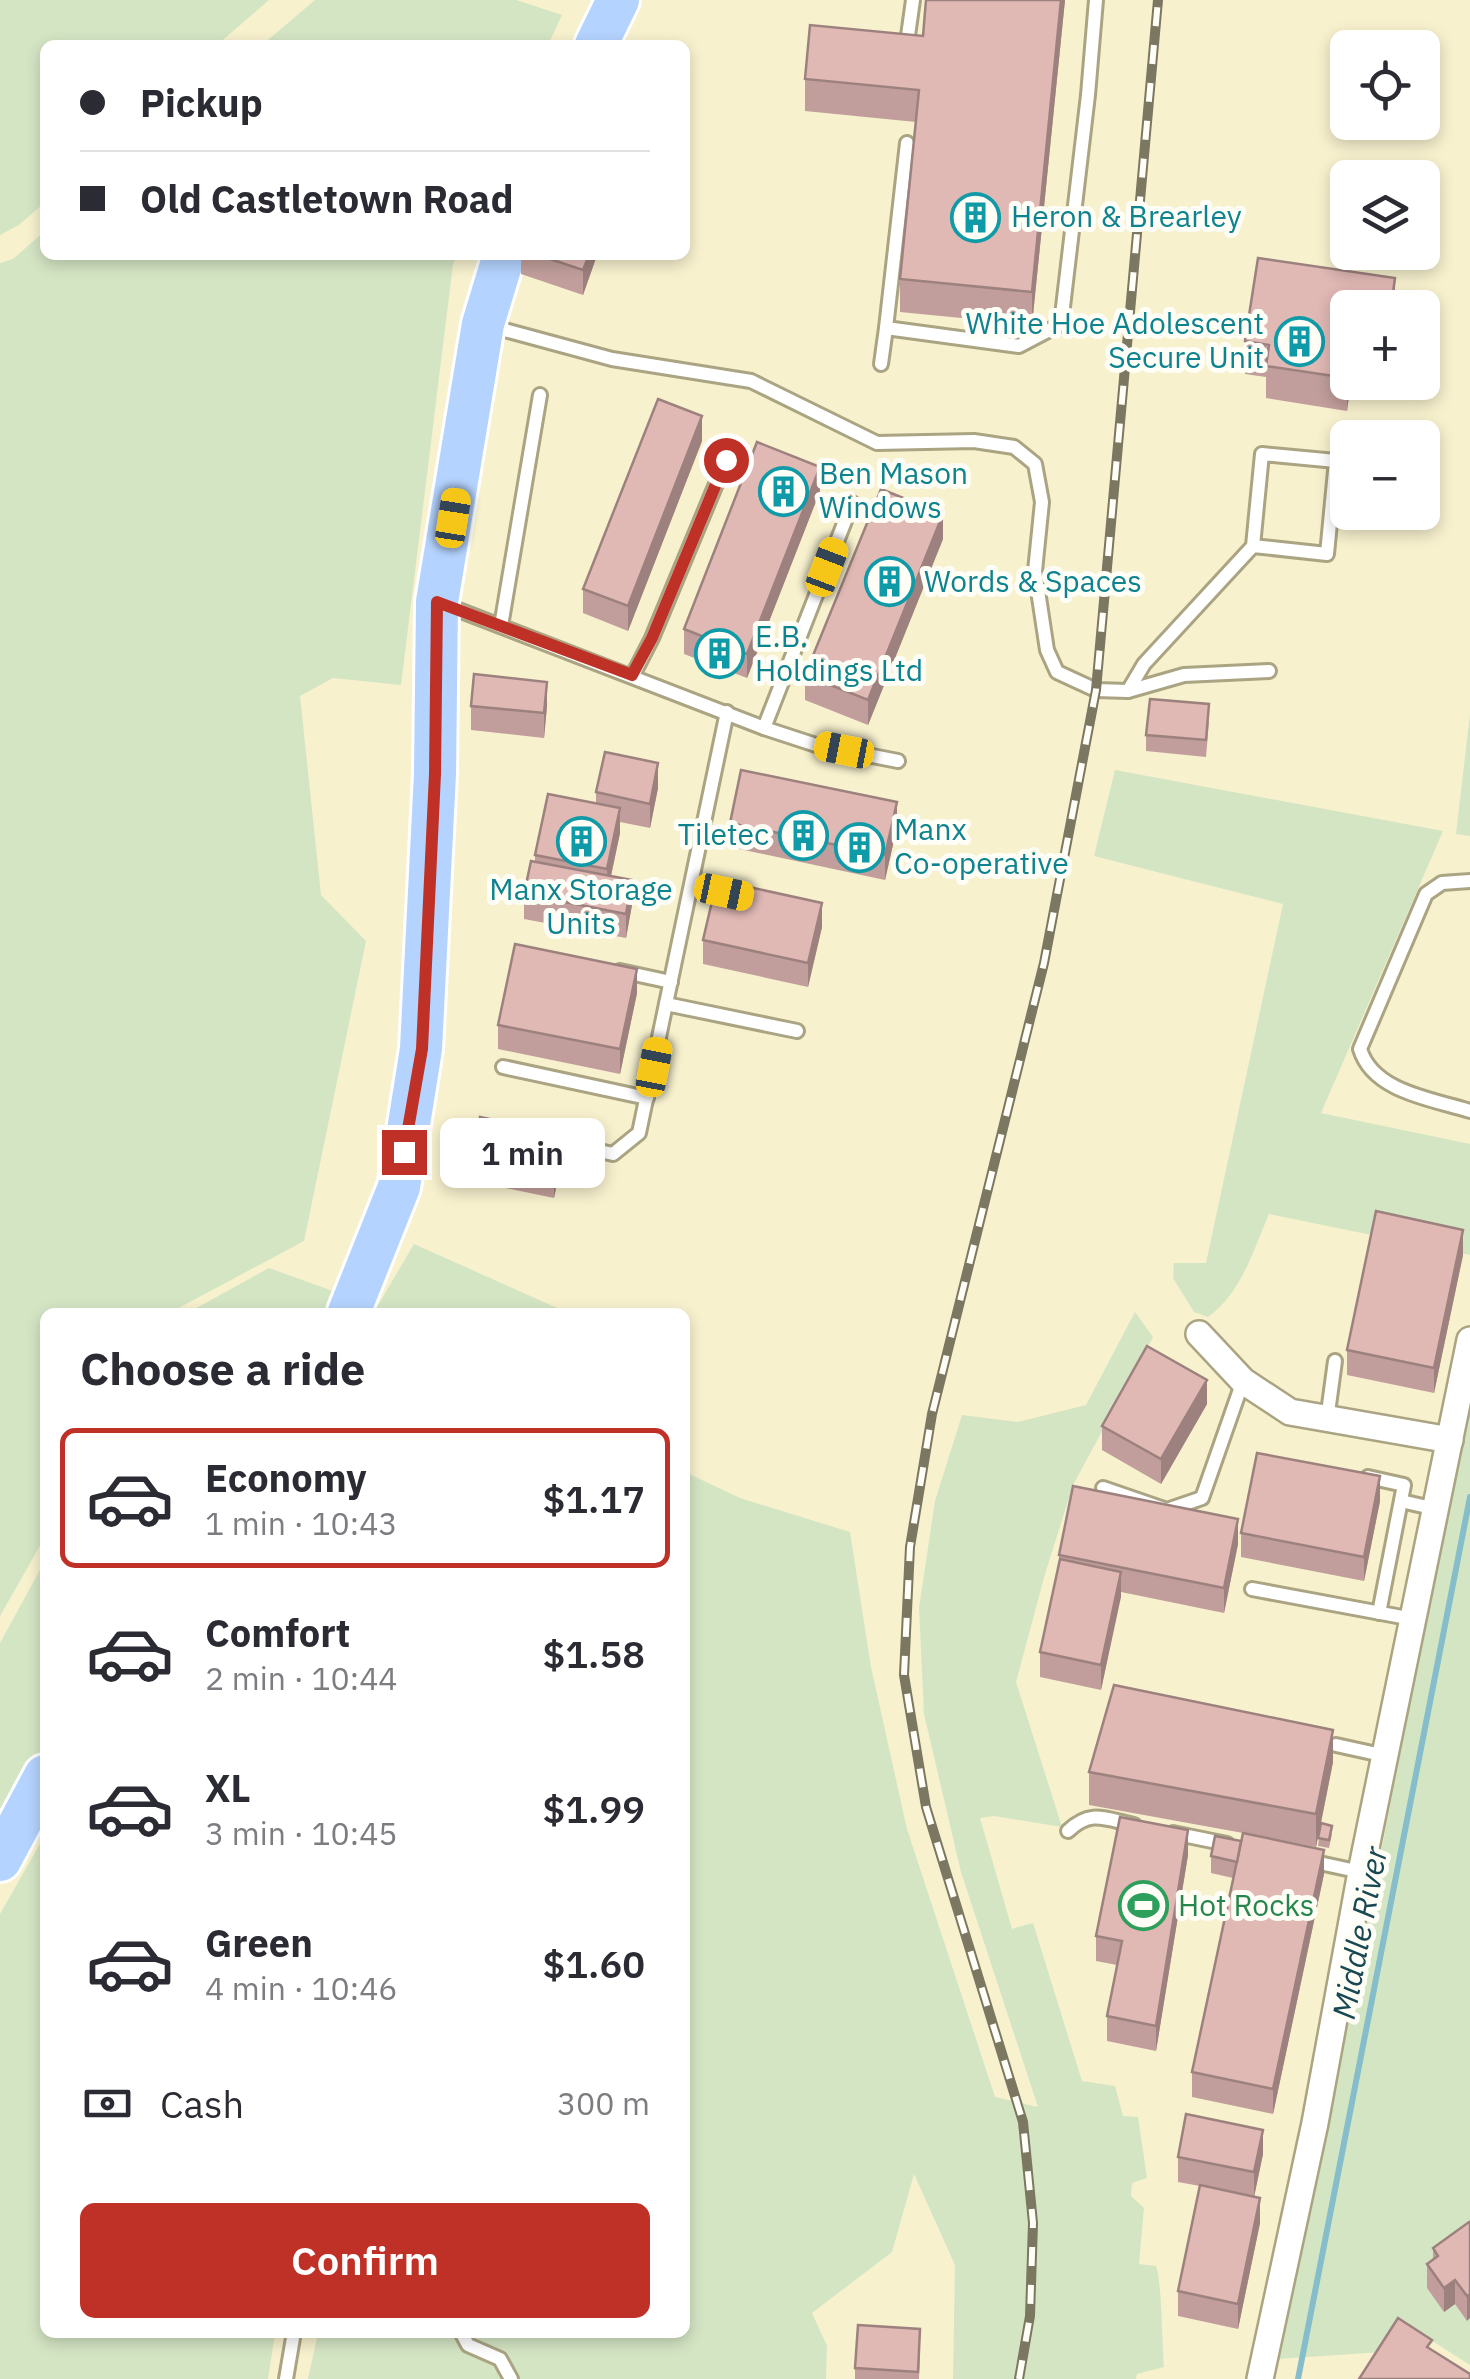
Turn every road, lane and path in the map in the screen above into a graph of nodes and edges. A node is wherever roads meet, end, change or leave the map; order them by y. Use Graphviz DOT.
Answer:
graph roads {
  1 [pos="913,0"];
  2 [pos="1096,0"];
  3 [pos="617,2"];
  4 [pos="598,40"];
  5 [pos="906,43"];
  6 [pos="907,143"];
  7 [pos="502,260"];
  8 [pos="482,324"];
  9 [pos="886,328"];
  10 [pos="881,364"];
  11 [pos="540,395"];
  12 [pos="726,460"];
  13 [pos="852,502"];
  14 [pos="1253,546"];
  15 [pos="437,602"];
  16 [pos="500,626"];
  17 [pos="1270,671"];
  18 [pos="632,675"];
  19 [pos="1128,691"];
  20 [pos="726,712"];
  21 [pos="764,728"];
  22 [pos="898,761"];
  23 [pos="1470,881"];
  24 [pos="691,886"];
  25 [pos="748,897"];
  26 [pos="614,970"];
  27 [pos="671,982"];
  28 [pos="666,1004"];
  29 [pos="797,1030"];
  30 [pos="502,1067"];
  31 [pos="647,1098"];
  32 [pos="1470,1111"];
  33 [pos="543,1139"];
  34 [pos="351,1308"];
  35 [pos="1199,1334"];
  36 [pos="1470,1340"];
  37 [pos="1334,1362"];
  38 [pos="1243,1382"];
  39 [pos="1327,1420"];
  40 [pos="1450,1440"];
  41 [pos="1346,1473"];
  42 [pos="1103,1488"];
  43 [pos="1401,1501"];
  44 [pos="1436,1509"];
  45 [pos="1252,1588"];
  46 [pos="1379,1613"];
  47 [pos="1413,1620"];
  48 [pos="1336,1745"];
  49 [pos="1386,1756"];
  50 [pos="40,1785"];
  51 [pos="1068,1831"];
  52 [pos="1248,1849"];
  53 [pos="1286,1856"];
  54 [pos="0,1860"];
  55 [pos="1361,1872"];
  56 [pos="293,2338"];
  57 [pos="464,2338"];
  58 [pos="286,2379"];
  59 [pos="512,2379"];
  60 [pos="1260,2379"];
  1 -- 5 [label="lane"];
  2 -- 9 [label="lane"];
  3 -- 4 [label="highway"];
  6 -- 9 [label="lane"];
  7 -- 8 [label="highway"];
  8 -- 15 [label="highway"];
  8 -- 19 [label="lane"];
  9 -- 10 [label="lane"];
  11 -- 16 [label="lane"];
  12 -- 18 [label="lane"];
  13 -- 21 [label="lane"];
  14 -- 14 [label="lane"];
  14 -- 19 [label="lane"];
  15 -- 16 [label="lane"];
  15 -- 34 [label="highway"];
  16 -- 18 [label="lane"];
  17 -- 19 [label="lane"];
  18 -- 20 [label="lane"];
  20 -- 21 [label="lane"];
  20 -- 24 [label="lane"];
  21 -- 22 [label="lane"];
  23 -- 32 [label="lane"];
  24 -- 25 [label="lane"];
  24 -- 27 [label="lane"];
  26 -- 27 [label="lane"];
  27 -- 28 [label="lane"];
  28 -- 29 [label="lane"];
  28 -- 31 [label="lane"];
  30 -- 31 [label="lane"];
  31 -- 33 [label="lane"];
  35 -- 38 [label="street"];
  36 -- 40 [label="street"];
  37 -- 39 [label="lane"];
  38 -- 39 [label="street"];
  38 -- 42 [label="lane"];
  39 -- 40 [label="street"];
  40 -- 44 [label="street"];
  41 -- 43 [label="lane"];
  43 -- 44 [label="lane"];
  43 -- 46 [label="lane"];
  44 -- 47 [label="street"];
  45 -- 46 [label="lane"];
  46 -- 47 [label="lane"];
  47 -- 49 [label="street"];
  48 -- 49 [label="lane"];
  49 -- 55 [label="street"];
  50 -- 54 [label="highway"];
  51 -- 52 [label="lane"];
  53 -- 55 [label="lane"];
  55 -- 60 [label="street"];
  56 -- 58 [label="lane"];
  57 -- 59 [label="lane"];
}
